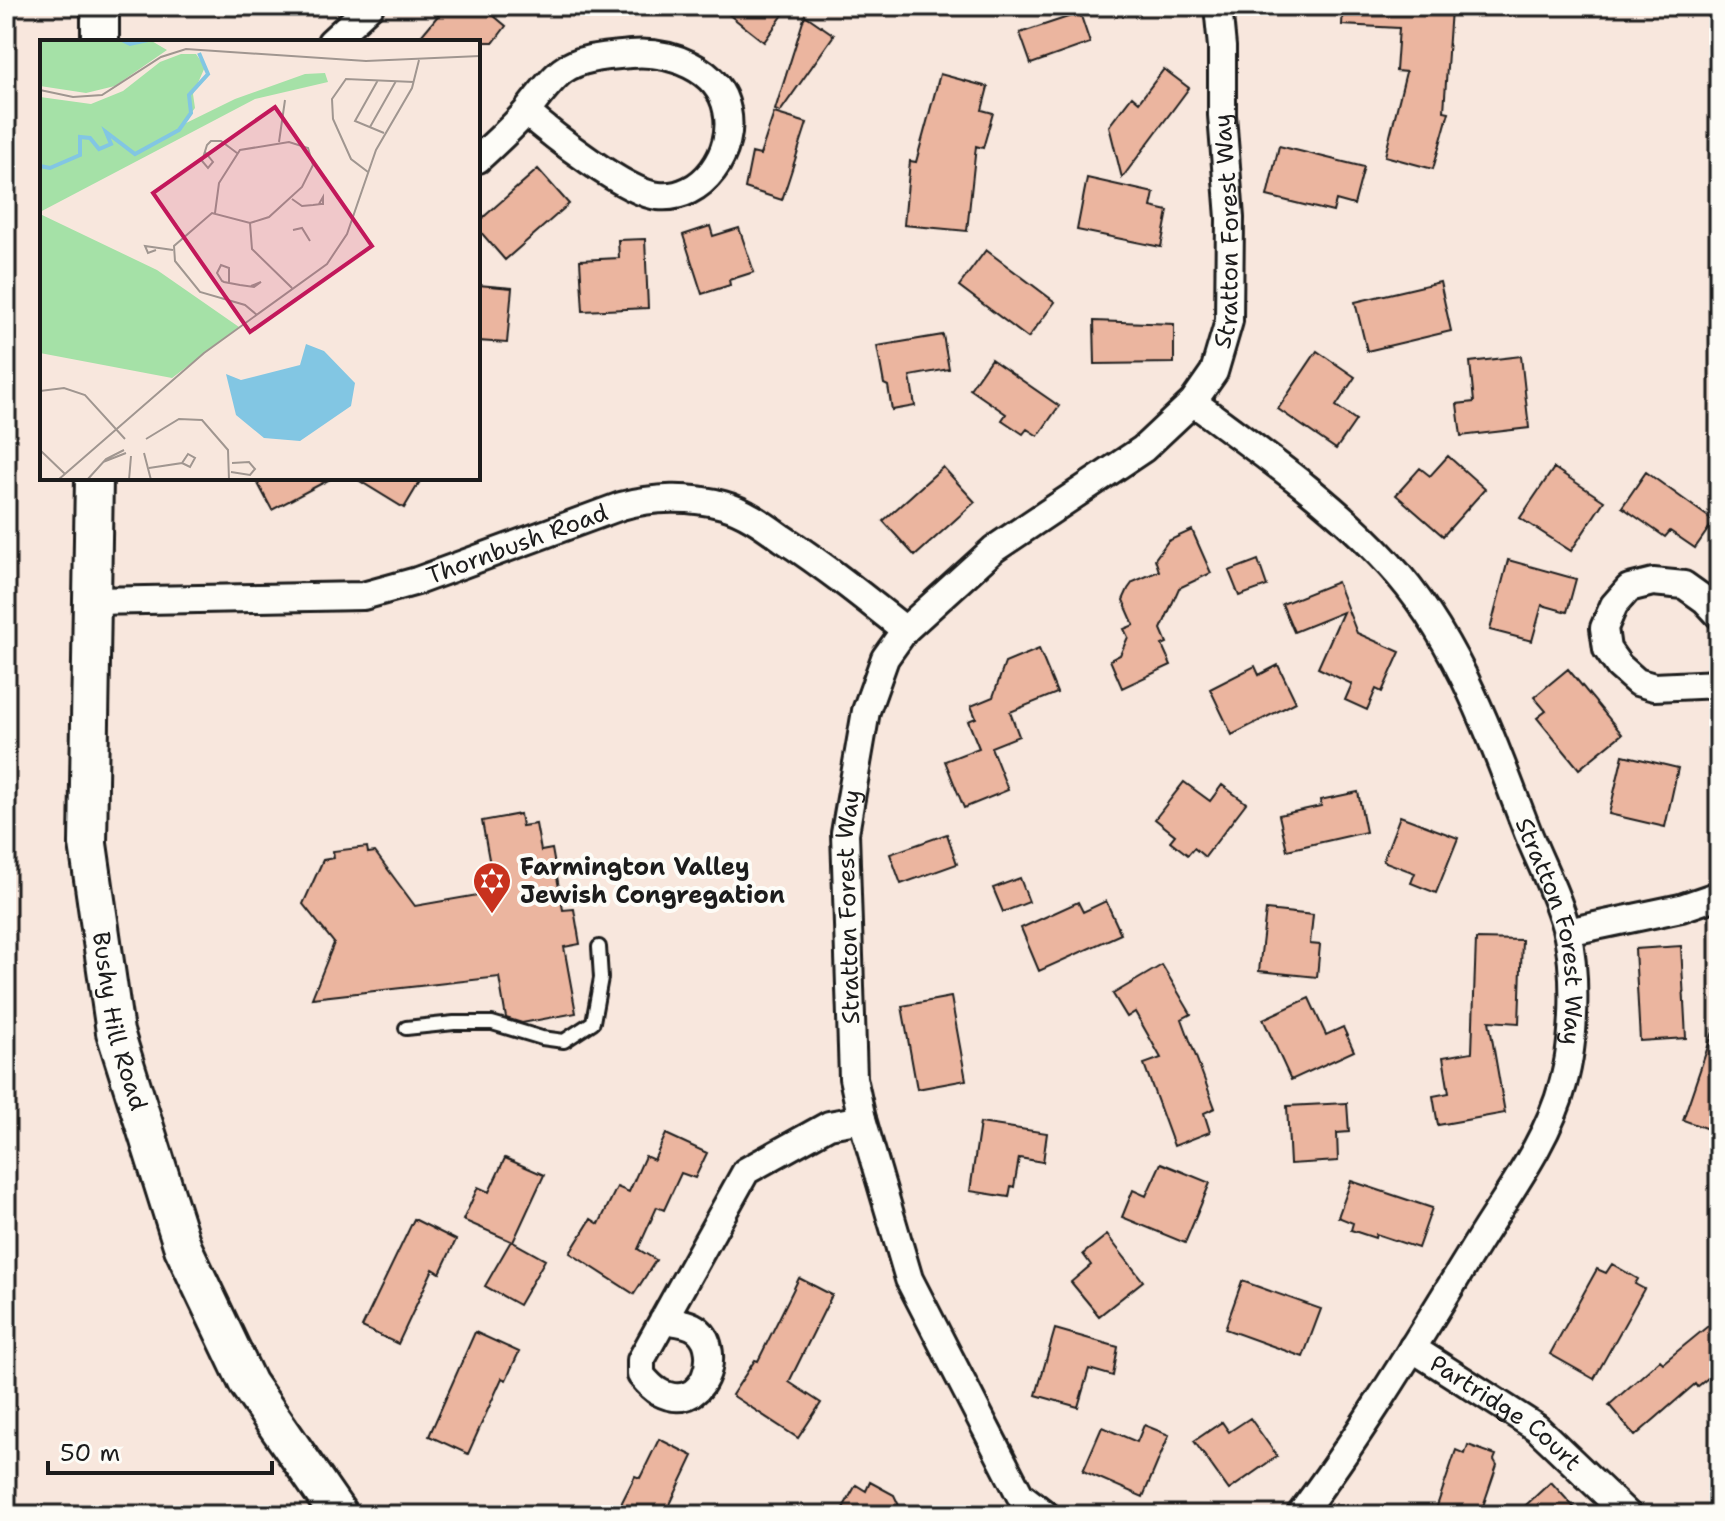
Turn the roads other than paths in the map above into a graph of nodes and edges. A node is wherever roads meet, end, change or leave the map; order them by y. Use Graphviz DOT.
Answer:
graph roads {
  1 [pos="100,6"];
  2 [pos="370,6"];
  3 [pos="1218,6"];
  4 [pos="100,40"];
  5 [pos="333,40"];
  6 [pos="526,112"];
  7 [pos="480,157"];
  8 [pos="1193,402"];
  9 [pos="94,480"];
  10 [pos="92,601"];
  11 [pos="1719,615"];
  12 [pos="905,630"];
  13 [pos="1719,684"];
  14 [pos="1719,895"];
  15 [pos="1567,932"];
  16 [pos="599,947"];
  17 [pos="406,1028"];
  18 [pos="862,1119"];
  19 [pos="663,1320"];
  20 [pos="1412,1348"];
  21 [pos="339,1515"];
  22 [pos="1046,1515"];
  23 [pos="1300,1515"];
  24 [pos="1628,1515"];
  1 -- 4 [label="main road"];
  2 -- 5 [label="street"];
  3 -- 8 [label="street, Stratton Forest Way"];
  6 -- 6 [label="street"];
  6 -- 7 [label="street"];
  8 -- 12 [label="street, Stratton Forest Way"];
  8 -- 15 [label="street, Stratton Forest Way"];
  9 -- 10 [label="main road, Bushy Hill Road"];
  10 -- 12 [label="street, Thornbush Road"];
  10 -- 21 [label="main road, Bushy Hill Road"];
  11 -- 13 [label="street"];
  12 -- 18 [label="street, Stratton Forest Way"];
  14 -- 15 [label="street"];
  15 -- 20 [label="street, Stratton Forest Way"];
  16 -- 17 [label="lane"];
  18 -- 19 [label="street"];
  18 -- 22 [label="street, Stratton Forest Way"];
  20 -- 23 [label="street, Stratton Forest Way"];
  20 -- 24 [label="street, Partridge Court"];
}
